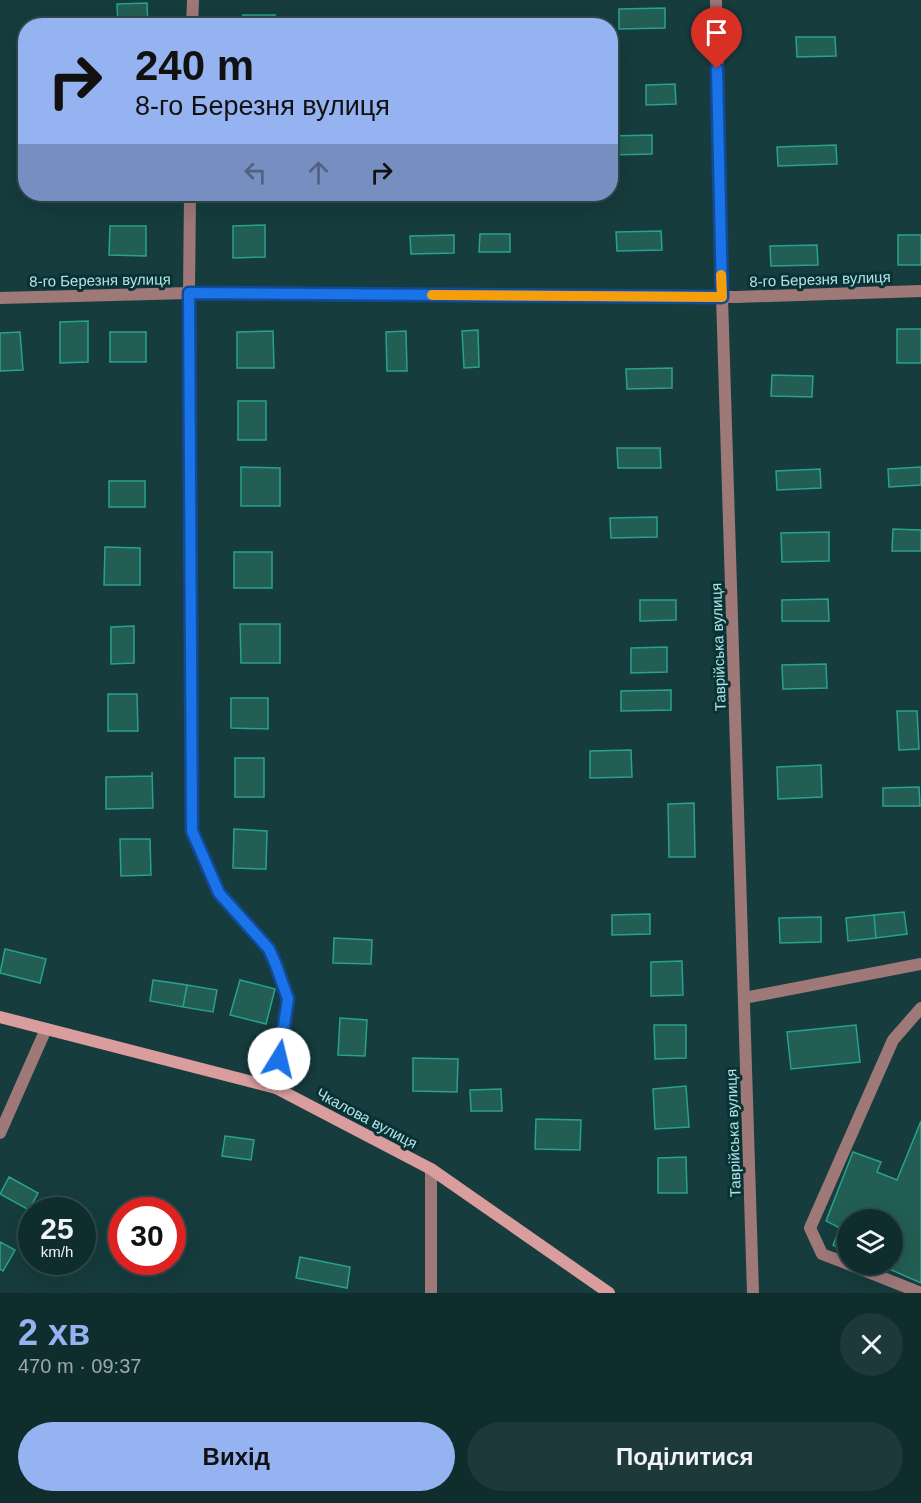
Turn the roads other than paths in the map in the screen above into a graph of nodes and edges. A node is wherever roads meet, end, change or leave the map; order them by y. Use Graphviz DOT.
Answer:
graph roads {
  1 [pos="193,0"];
  2 [pos="716,0"];
  3 [pos="192,18"];
  4 [pos="190,201"];
  5 [pos="921,291"];
  6 [pos="189,293"];
  7 [pos="722,297"];
  8 [pos="0,298"];
  9 [pos="921,964"];
  10 [pos="744,998"];
  11 [pos="921,1008"];
  12 [pos="0,1017"];
  13 [pos="46,1029"];
  14 [pos="276,1088"];
  15 [pos="0,1133"];
  16 [pos="431,1169"];
  17 [pos="837,1260"];
  18 [pos="876,1275"];
  19 [pos="431,1293"];
  20 [pos="609,1293"];
  21 [pos="753,1293"];
  22 [pos="921,1293"];
  1 -- 3 [label="street"];
  2 -- 7 [label="street, Таврійська вулиця"];
  4 -- 6 [label="street"];
  5 -- 7 [label="street, 8-го Березня вулиця"];
  6 -- 7 [label="street, 8-го Березня вулиця"];
  6 -- 8 [label="street, 8-го Березня вулиця"];
  6 -- 14 [label="street"];
  7 -- 10 [label="street, Таврійська вулиця"];
  9 -- 10 [label="street"];
  10 -- 21 [label="street, Таврійська вулиця"];
  11 -- 17 [label="street"];
  12 -- 13 [label="main road, Чкалова вулиця"];
  13 -- 14 [label="main road, Чкалова вулиця"];
  13 -- 15 [label="street"];
  14 -- 16 [label="main road, Чкалова вулиця"];
  16 -- 19 [label="street"];
  16 -- 20 [label="main road, Чкалова вулиця"];
  18 -- 22 [label="street"];
}
